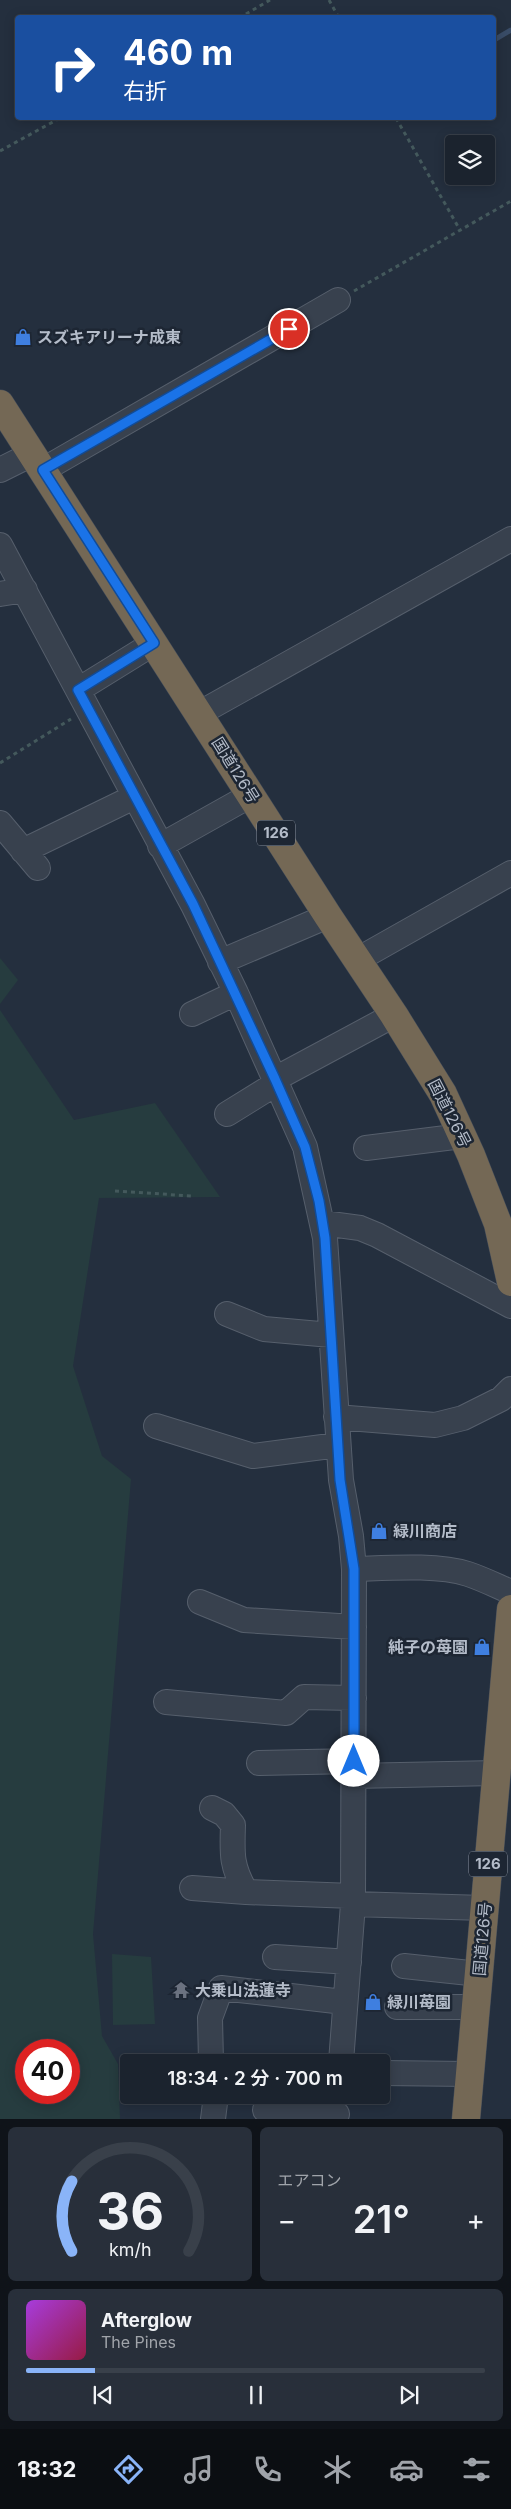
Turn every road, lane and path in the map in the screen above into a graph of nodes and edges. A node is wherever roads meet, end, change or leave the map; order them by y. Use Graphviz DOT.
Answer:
graph roads {
  1 [pos="270,0"];
  2 [pos="329,0"];
  3 [pos="244,15"];
  4 [pos="337,15"];
  5 [pos="56,120"];
  6 [pos="397,120"];
  7 [pos="0,151"];
  8 [pos="511,201"];
  9 [pos="460,230"];
  10 [pos="338,300"];
  11 [pos="0,404"];
  12 [pos="37,462"];
  13 [pos="0,470"];
  14 [pos="511,539"];
  15 [pos="0,545"];
  16 [pos="25,590"];
  17 [pos="0,594"];
  18 [pos="154,643"];
  19 [pos="82,700"];
  20 [pos="200,714"];
  21 [pos="0,764"];
  22 [pos="251,795"];
  23 [pos="134,797"];
  24 [pos="0,823"];
  25 [pos="160,846"];
  26 [pos="511,873"];
  27 [pos="328,916"];
  28 [pos="357,960"];
  29 [pos="220,962"];
  30 [pos="236,994"];
  31 [pos="192,1014"];
  32 [pos="394,1015"];
  33 [pos="276,1081"];
  34 [pos="227,1114"];
  35 [pos="462,1136"];
  36 [pos="366,1148"];
  37 [pos="115,1191"];
  38 [pos="192,1196"];
  39 [pos="322,1223"];
  40 [pos="511,1282"];
  41 [pos="511,1306"];
  42 [pos="226,1314"];
  43 [pos="331,1335"];
  44 [pos="511,1389"];
  45 [pos="336,1417"];
  46 [pos="156,1426"];
  47 [pos="338,1445"];
  48 [pos="354,1569"];
  49 [pos="511,1592"];
  50 [pos="200,1602"];
  51 [pos="511,1609"];
  52 [pos="354,1627"];
  53 [pos="354,1698"];
  54 [pos="166,1702"];
  55 [pos="259,1763"];
  56 [pos="354,1768"];
  57 [pos="496,1773"];
  58 [pos="212,1808"];
  59 [pos="192,1888"];
  60 [pos="246,1892"];
  61 [pos="353,1900"];
  62 [pos="484,1908"];
  63 [pos="275,1957"];
  64 [pos="349,1962"];
  65 [pos="404,1966"];
  66 [pos="478,1974"];
  67 [pos="344,2002"];
  68 [pos="397,2007"];
  69 [pos="476,2007"];
  70 [pos="211,2054"];
  71 [pos="341,2054"];
  72 [pos="390,2073"];
  73 [pos="470,2074"];
  74 [pos="215,2104"];
  75 [pos="337,2109"];
  76 [pos="265,2110"];
  77 [pos="213,2119"];
  78 [pos="466,2119"];
  1 -- 3 [label="path"];
  2 -- 4 [label="path"];
  5 -- 7 [label="path"];
  6 -- 9 [label="path"];
  8 -- 9 [label="path"];
  9 -- 10 [label="path"];
  10 -- 12 [label="street"];
  11 -- 12 [label="highway, 国道126号 / 126"];
  12 -- 13 [label="street"];
  12 -- 18 [label="highway, 国道126号 / 126"];
  14 -- 20 [label="street"];
  15 -- 16 [label="street"];
  16 -- 17 [label="street"];
  16 -- 19 [label="street"];
  18 -- 19 [label="street"];
  18 -- 20 [label="highway, 国道126号 / 126"];
  19 -- 21 [label="path"];
  19 -- 23 [label="street"];
  20 -- 22 [label="highway, 国道126号 / 126"];
  22 -- 25 [label="street"];
  22 -- 27 [label="highway, 国道126号 / 126"];
  23 -- 24 [label="street"];
  23 -- 25 [label="street"];
  25 -- 29 [label="street"];
  26 -- 28 [label="street"];
  27 -- 28 [label="highway, 国道126号 / 126"];
  27 -- 29 [label="street"];
  28 -- 32 [label="highway, 国道126号 / 126"];
  29 -- 30 [label="street"];
  30 -- 31 [label="street"];
  30 -- 33 [label="street"];
  32 -- 33 [label="street"];
  32 -- 35 [label="highway, 国道126号 / 126"];
  33 -- 34 [label="street"];
  33 -- 39 [label="street"];
  35 -- 36 [label="street"];
  35 -- 40 [label="highway, 国道126号 / 126"];
  37 -- 38 [label="path"];
  39 -- 41 [label="street"];
  39 -- 43 [label="street"];
  42 -- 43 [label="street"];
  43 -- 45 [label="street"];
  44 -- 45 [label="street"];
  45 -- 47 [label="street"];
  46 -- 47 [label="street"];
  47 -- 48 [label="street"];
  48 -- 49 [label="street"];
  48 -- 52 [label="street"];
  50 -- 52 [label="street"];
  51 -- 57 [label="highway, 国道126号 / 126"];
  52 -- 53 [label="street"];
  53 -- 54 [label="street"];
  53 -- 56 [label="street"];
  55 -- 56 [label="street"];
  56 -- 57 [label="street"];
  56 -- 61 [label="street"];
  57 -- 62 [label="highway, 国道126号 / 126"];
  58 -- 60 [label="street"];
  59 -- 60 [label="street"];
  60 -- 61 [label="street"];
  61 -- 62 [label="street"];
  61 -- 64 [label="street"];
  62 -- 66 [label="highway, 国道126号 / 126"];
  63 -- 64 [label="street"];
  64 -- 67 [label="street"];
  65 -- 66 [label="street"];
  66 -- 69 [label="highway, 国道126号 / 126"];
  67 -- 70 [label="street"];
  67 -- 71 [label="street"];
  68 -- 69 [label="street"];
  69 -- 73 [label="highway, 国道126号 / 126"];
  72 -- 73 [label="street"];
  73 -- 78 [label="highway, 国道126号 / 126"];
  74 -- 77 [label="street"];
  75 -- 76 [label="street"];
}
